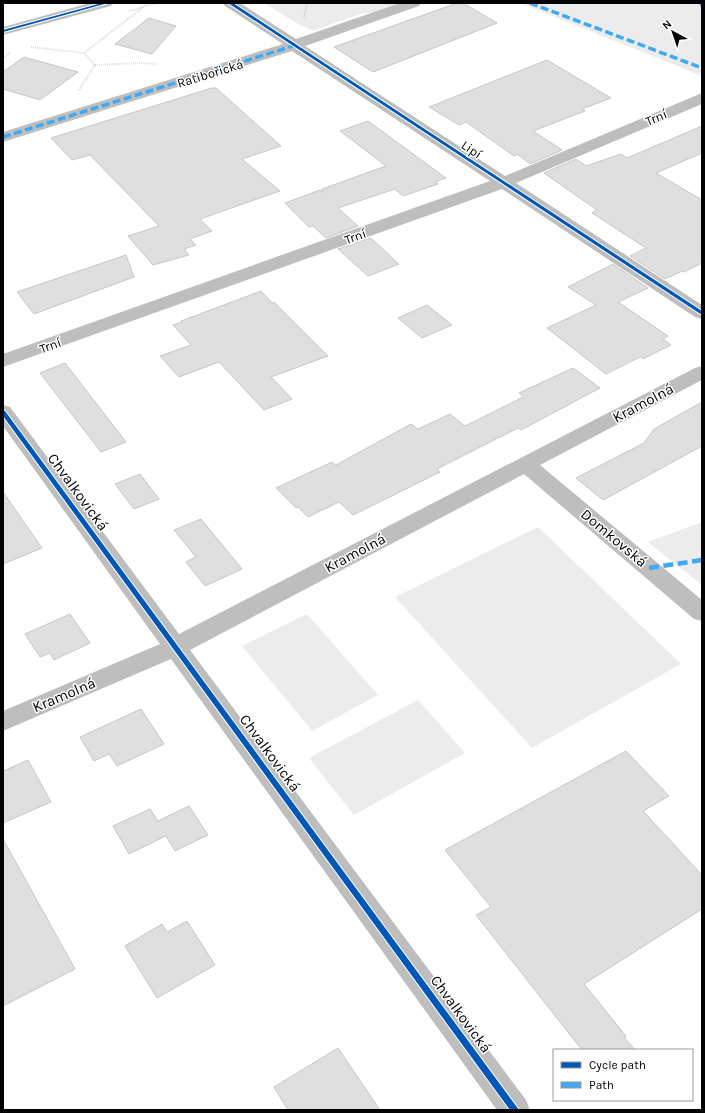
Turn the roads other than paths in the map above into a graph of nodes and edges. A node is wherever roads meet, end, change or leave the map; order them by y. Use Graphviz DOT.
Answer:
graph roads {
  1 [pos="106,3"];
  2 [pos="230,3"];
  3 [pos="414,3"];
  4 [pos="3,31"];
  5 [pos="296,45"];
  6 [pos="702,98"];
  7 [pos="3,137"];
  8 [pos="502,183"];
  9 [pos="702,313"];
  10 [pos="3,361"];
  11 [pos="702,372"];
  12 [pos="3,412"];
  13 [pos="525,464"];
  14 [pos="702,613"];
  15 [pos="175,647"];
  16 [pos="3,721"];
  17 [pos="515,1110"];
  1 -- 4 [label="street"];
  2 -- 5 [label="street, Lipí"];
  3 -- 5 [label="street, Ratibořická"];
  5 -- 7 [label="street, Ratibořická"];
  5 -- 8 [label="street, Lipí"];
  6 -- 8 [label="street, Trní"];
  8 -- 9 [label="street, Lipí"];
  8 -- 10 [label="street, Trní"];
  11 -- 13 [label="street, Kramolná"];
  12 -- 15 [label="street, Chvalkovická"];
  13 -- 14 [label="street, Domkovská"];
  13 -- 15 [label="street, Kramolná"];
  15 -- 16 [label="street, Kramolná"];
  15 -- 17 [label="street, Chvalkovická"];
}
